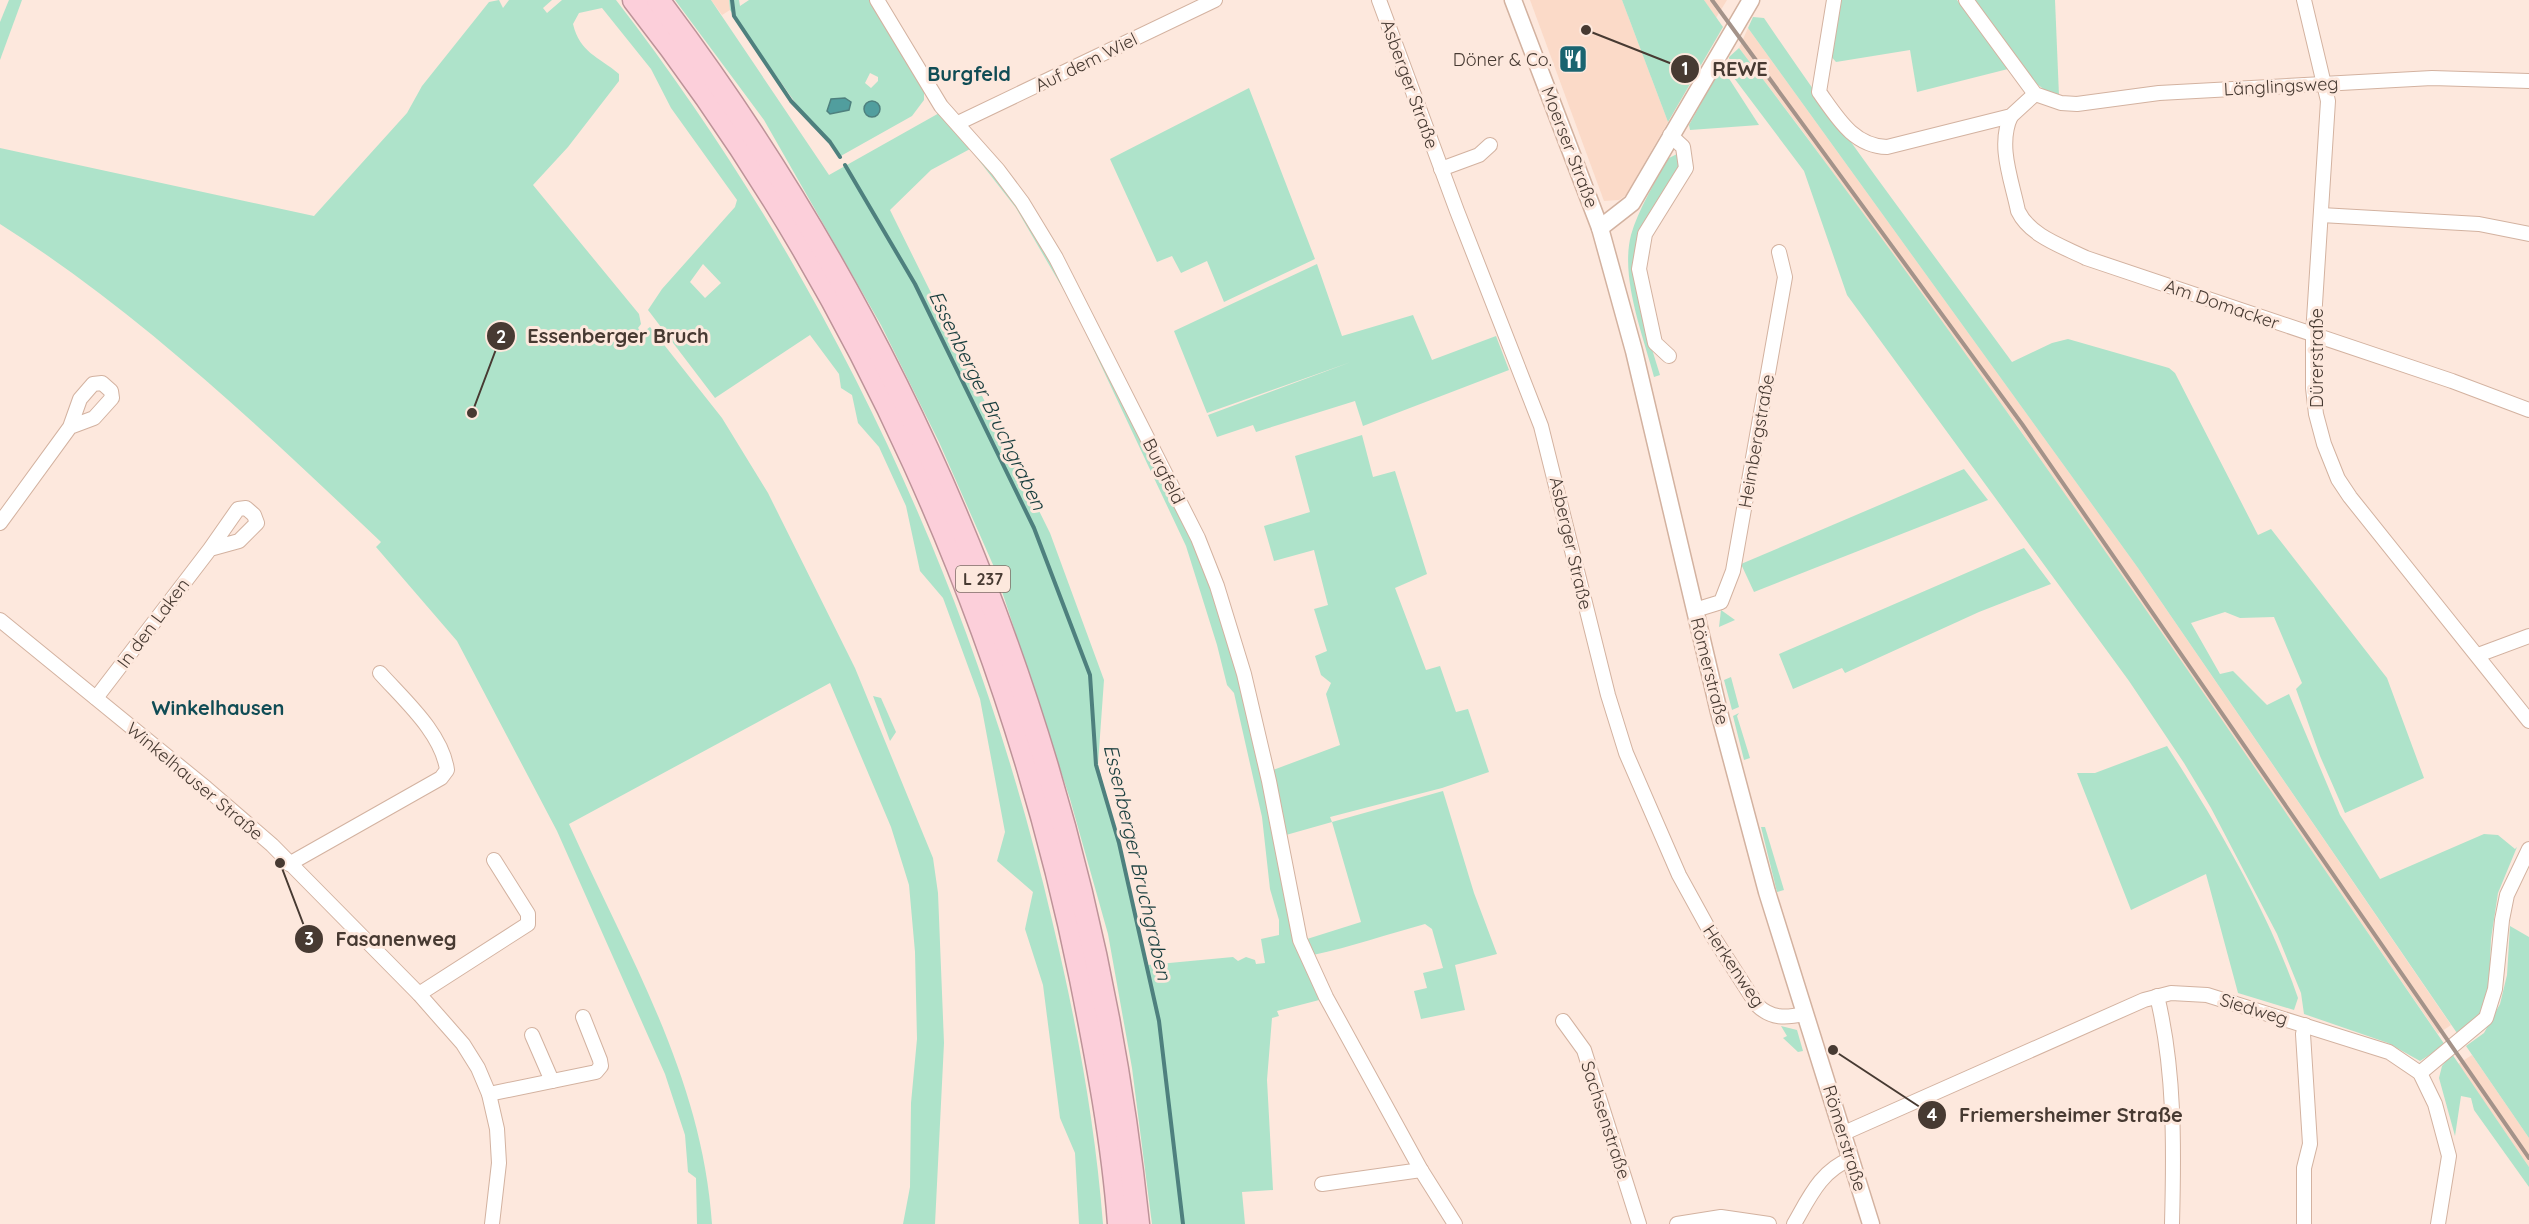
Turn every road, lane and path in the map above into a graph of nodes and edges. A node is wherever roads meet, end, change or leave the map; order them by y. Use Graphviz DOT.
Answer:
graph roads {
  1 [pos="634,0"];
  2 [pos="658,0"];
  3 [pos="877,0"];
  4 [pos="1215,0"];
  5 [pos="1379,0"];
  6 [pos="1513,0"];
  7 [pos="1751,0"];
  8 [pos="1834,0"];
  9 [pos="1966,0"];
  10 [pos="2304,0"];
  11 [pos="2529,81"];
  12 [pos="2325,83"];
  13 [pos="2035,94"];
  14 [pos="2011,116"];
  15 [pos="958,123"];
  16 [pos="1670,135"];
  17 [pos="1490,145"];
  18 [pos="1441,168"];
  19 [pos="2321,215"];
  20 [pos="1600,228"];
  21 [pos="2529,234"];
  22 [pos="1779,252"];
  23 [pos="2313,335"];
  24 [pos="1669,356"];
  25 [pos="2529,410"];
  26 [pos="70,427"];
  27 [pos="0,523"];
  28 [pos="210,549"];
  29 [pos="1695,610"];
  30 [pos="0,620"];
  31 [pos="2529,636"];
  32 [pos="2478,655"];
  33 [pos="380,673"];
  34 [pos="96,698"];
  35 [pos="2529,721"];
  36 [pos="2529,849"];
  37 [pos="494,860"];
  38 [pos="289,864"];
  39 [pos="1701,916"];
  40 [pos="419,994"];
  41 [pos="2157,996"];
  42 [pos="1804,1014"];
  43 [pos="583,1017"];
  44 [pos="1563,1021"];
  45 [pos="2305,1025"];
  46 [pos="532,1035"];
  47 [pos="2420,1073"];
  48 [pos="552,1081"];
  49 [pos="489,1095"];
  50 [pos="1844,1133"];
  51 [pos="1851,1159"];
  52 [pos="1421,1170"];
  53 [pos="1322,1184"];
  54 [pos="492,1224"];
  55 [pos="1119,1224"];
  56 [pos="1138,1224"];
  57 [pos="1455,1224"];
  58 [pos="1639,1224"];
  59 [pos="1677,1224"];
  60 [pos="1769,1224"];
  61 [pos="1794,1224"];
  62 [pos="1871,1224"];
  63 [pos="2172,1224"];
  64 [pos="2304,1224"];
  65 [pos="2438,1224"];
  1 -- 55 [label="highway, L 237"];
  2 -- 56 [label="highway, L 237"];
  3 -- 15 [label="street, Burgfeld"];
  4 -- 15 [label="street, Auf dem Wiel"];
  5 -- 18 [label="street, Asberger Straße"];
  6 -- 20 [label="street, Moerser Straße"];
  7 -- 16 [label="street"];
  8 -- 14 [label="street"];
  9 -- 13 [label="street"];
  10 -- 12 [label="street, Dürerstraße"];
  11 -- 12 [label="street, Länglingsweg"];
  12 -- 13 [label="street, Länglingsweg"];
  12 -- 19 [label="street, Dürerstraße"];
  13 -- 14 [label="street"];
  14 -- 23 [label="street, Am Domacker"];
  15 -- 52 [label="street, Burgfeld"];
  16 -- 20 [label="street"];
  16 -- 24 [label="street"];
  17 -- 18 [label="street, Asberger Straße"];
  18 -- 39 [label="street, Asberger Straße"];
  19 -- 21 [label="street"];
  19 -- 23 [label="street, Dürerstraße"];
  20 -- 29 [label="street, Römerstraße"];
  22 -- 29 [label="street, Heimbergstraße"];
  23 -- 25 [label="street, Am Domacker"];
  23 -- 32 [label="street, Dürerstraße"];
  26 -- 27 [label="street"];
  28 -- 34 [label="street, In den Laken"];
  29 -- 42 [label="street, Römerstraße"];
  30 -- 34 [label="street, Winkelhauser Straße"];
  31 -- 32 [label="street"];
  32 -- 35 [label="street, Dürerstraße"];
  33 -- 38 [label="street"];
  34 -- 38 [label="street, Winkelhauser Straße"];
  36 -- 47 [label="street"];
  37 -- 40 [label="street"];
  38 -- 40 [label="street, Winkelhauser Straße"];
  39 -- 42 [label="street, Herkenweg"];
  40 -- 49 [label="street, Winkelhauser Straße"];
  41 -- 45 [label="street, Siedweg"];
  41 -- 50 [label="street, Siedweg"];
  41 -- 63 [label="street"];
  42 -- 50 [label="street, Römerstraße"];
  43 -- 48 [label="street"];
  44 -- 58 [label="street, Sachsenstraße"];
  45 -- 47 [label="street, Siedweg"];
  45 -- 64 [label="street"];
  46 -- 48 [label="street"];
  47 -- 65 [label="street"];
  48 -- 49 [label="street"];
  49 -- 54 [label="street, Winkelhauser Straße"];
  50 -- 51 [label="street, Römerstraße"];
  51 -- 61 [label="street"];
  51 -- 62 [label="street, Römerstraße"];
  52 -- 53 [label="street"];
  52 -- 57 [label="street, Burgfeld"];
  59 -- 60 [label="street"];
}
